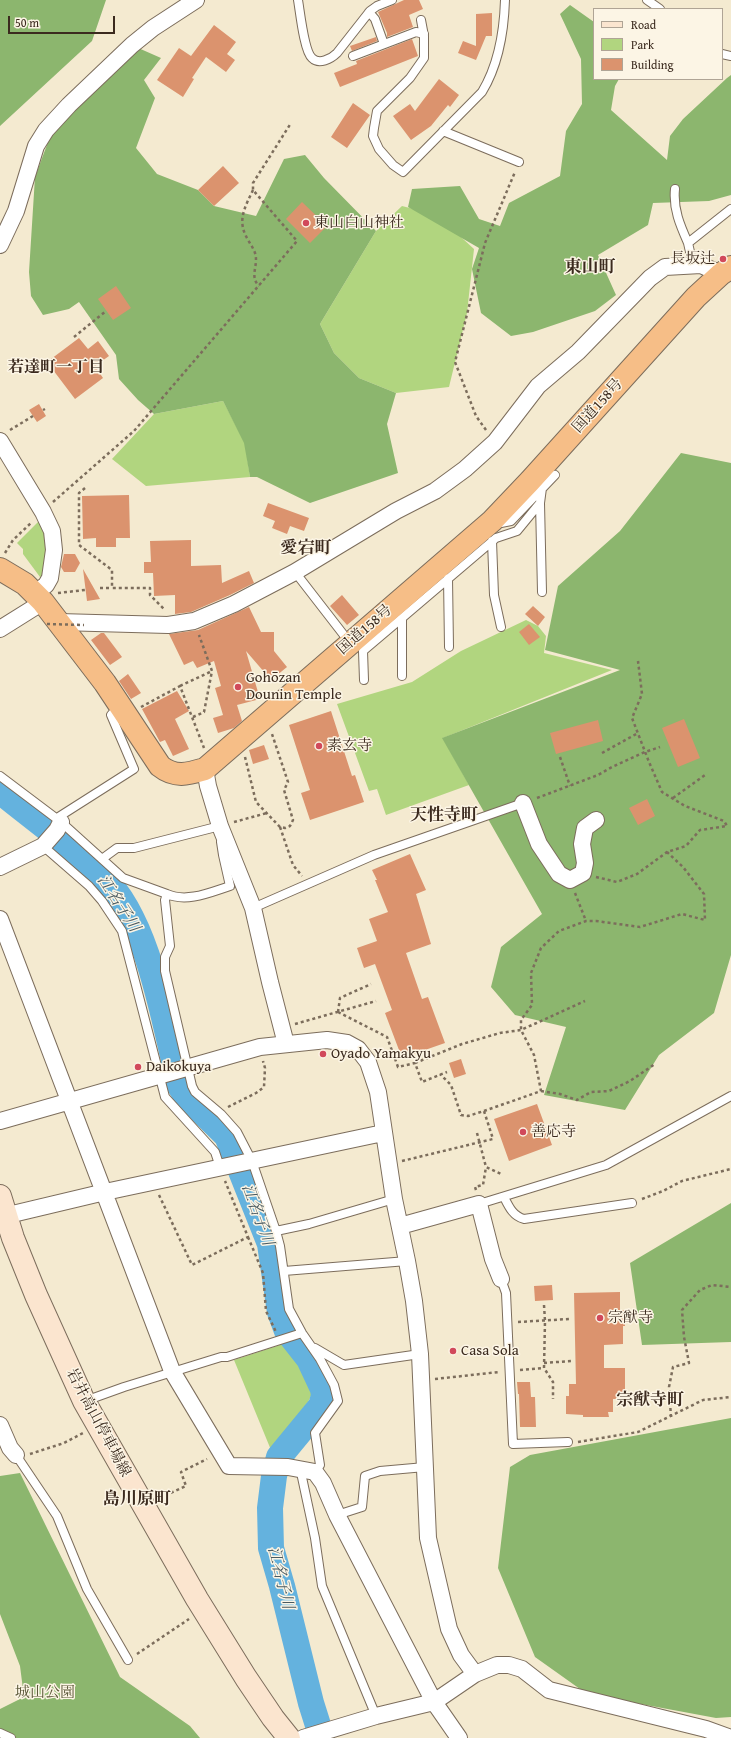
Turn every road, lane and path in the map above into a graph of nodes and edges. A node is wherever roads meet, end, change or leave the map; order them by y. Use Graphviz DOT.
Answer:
graph roads {
  1 [pos="196,0"];
  2 [pos="298,0"];
  3 [pos="392,0"];
  4 [pos="505,0"];
  5 [pos="647,0"];
  6 [pos="659,8"];
  7 [pos="369,12"];
  8 [pos="421,20"];
  9 [pos="424,34"];
  10 [pos="384,44"];
  11 [pos="353,56"];
  12 [pos="291,123"];
  13 [pos="443,130"];
  14 [pos="519,162"];
  15 [pos="675,189"];
  16 [pos="253,190"];
  17 [pos="731,209"];
  18 [pos="688,243"];
  19 [pos="0,246"];
  20 [pos="693,265"];
  21 [pos="726,270"];
  22 [pos="259,286"];
  23 [pos="106,311"];
  24 [pos="74,337"];
  25 [pos="33,416"];
  26 [pos="13,428"];
  27 [pos="0,441"];
  28 [pos="495,442"];
  29 [pos="555,475"];
  30 [pos="86,488"];
  31 [pos="542,488"];
  32 [pos="540,504"];
  33 [pos="43,512"];
  34 [pos="492,531"];
  35 [pos="13,540"];
  36 [pos="0,570"];
  37 [pos="295,572"];
  38 [pos="448,578"];
  39 [pos="100,588"];
  40 [pos="112,588"];
  41 [pos="86,590"];
  42 [pos="542,592"];
  43 [pos="39,597"];
  44 [pos="402,618"];
  45 [pos="194,621"];
  46 [pos="53,623"];
  47 [pos="84,625"];
  48 [pos="168,625"];
  49 [pos="501,627"];
  50 [pos="0,629"];
  51 [pos="350,643"];
  52 [pos="449,647"];
  53 [pos="638,661"];
  54 [pos="212,671"];
  55 [pos="402,676"];
  56 [pos="364,680"];
  57 [pos="180,686"];
  58 [pos="123,710"];
  59 [pos="193,717"];
  60 [pos="272,733"];
  61 [pos="638,734"];
  62 [pos="240,739"];
  63 [pos="660,748"];
  64 [pos="645,752"];
  65 [pos="602,753"];
  66 [pos="560,758"];
  67 [pos="207,767"];
  68 [pos="705,775"];
  69 [pos="0,776"];
  70 [pos="570,786"];
  71 [pos="543,795"];
  72 [pos="673,798"];
  73 [pos="523,803"];
  74 [pos="267,814"];
  75 [pos="596,820"];
  76 [pos="220,826"];
  77 [pos="280,827"];
  78 [pos="53,832"];
  79 [pos="667,852"];
  80 [pos="102,859"];
  81 [pos="0,867"];
  82 [pos="577,876"];
  83 [pos="307,885"];
  84 [pos="168,894"];
  85 [pos="253,908"];
  86 [pos="0,919"];
  87 [pos="586,922"];
  88 [pos="371,984"];
  89 [pos="586,1000"];
  90 [pos="376,1002"];
  91 [pos="338,1012"];
  92 [pos="521,1030"];
  93 [pos="284,1036"];
  94 [pos="260,1047"];
  95 [pos="415,1063"];
  96 [pos="655,1064"];
  97 [pos="185,1069"];
  98 [pos="447,1072"];
  99 [pos="440,1074"];
  100 [pos="162,1076"];
  101 [pos="541,1091"];
  102 [pos="731,1096"];
  103 [pos="69,1101"];
  104 [pos="484,1111"];
  105 [pos="218,1112"];
  106 [pos="0,1121"];
  107 [pos="383,1133"];
  108 [pos="477,1134"];
  109 [pos="479,1142"];
  110 [pos="250,1161"];
  111 [pos="388,1164"];
  112 [pos="224,1167"];
  113 [pos="486,1167"];
  114 [pos="731,1169"];
  115 [pos="501,1174"];
  116 [pos="159,1180"];
  117 [pos="483,1185"];
  118 [pos="104,1192"];
  119 [pos="504,1197"];
  120 [pos="394,1199"];
  121 [pos="632,1203"];
  122 [pos="479,1204"];
  123 [pos="2,1210"];
  124 [pos="400,1226"];
  125 [pos="276,1231"];
  126 [pos="248,1238"];
  127 [pos="407,1261"];
  128 [pos="284,1271"];
  129 [pos="501,1278"];
  130 [pos="731,1287"];
  131 [pos="544,1305"];
  132 [pos="569,1319"];
  133 [pos="545,1321"];
  134 [pos="507,1323"];
  135 [pos="298,1334"];
  136 [pos="280,1340"];
  137 [pos="312,1346"];
  138 [pos="420,1354"];
  139 [pos="571,1361"];
  140 [pos="544,1363"];
  141 [pos="544,1368"];
  142 [pos="530,1369"];
  143 [pos="172,1371"];
  144 [pos="509,1371"];
  145 [pos="421,1381"];
  146 [pos="731,1397"];
  147 [pos="553,1399"];
  148 [pos="84,1401"];
  149 [pos="671,1417"];
  150 [pos="0,1425"];
  151 [pos="97,1426"];
  152 [pos="568,1442"];
  153 [pos="581,1442"];
  154 [pos="34,1452"];
  155 [pos="220,1452"];
  156 [pos="16,1455"];
  157 [pos="425,1467"];
  158 [pos="301,1469"];
  159 [pos="143,1505"];
  160 [pos="337,1515"];
  161 [pos="204,1609"];
  162 [pos="128,1660"];
  163 [pos="475,1674"];
  164 [pos="434,1702"];
  165 [pos="376,1716"];
  166 [pos="0,1733"];
  167 [pos="308,1737"];
  168 [pos="11,1738"];
  169 [pos="289,1738"];
  170 [pos="460,1738"];
  171 [pos="731,1738"];
  1 -- 19 [label="street"];
  2 -- 7 [label="lane"];
  3 -- 7 [label="lane"];
  4 -- 13 [label="lane"];
  5 -- 6 [label="lane"];
  7 -- 10 [label="lane"];
  8 -- 9 [label="lane"];
  9 -- 10 [label="lane"];
  9 -- 13 [label="lane"];
  10 -- 11 [label="lane"];
  12 -- 16 [label="path"];
  13 -- 14 [label="lane"];
  14 -- 28 [label="path"];
  15 -- 18 [label="lane"];
  16 -- 22 [label="path"];
  16 -- 22 [label="path"];
  17 -- 18 [label="lane"];
  18 -- 20 [label="lane"];
  20 -- 21 [label="street"];
  20 -- 28 [label="street"];
  21 -- 34 [label="highway, 国道158号"];
  22 -- 33 [label="path"];
  23 -- 24 [label="path"];
  25 -- 26 [label="path"];
  27 -- 33 [label="street"];
  28 -- 37 [label="street"];
  29 -- 31 [label="lane"];
  30 -- 40 [label="path"];
  31 -- 32 [label="lane"];
  31 -- 34 [label="lane"];
  32 -- 34 [label="lane"];
  32 -- 42 [label="lane"];
  33 -- 35 [label="path"];
  33 -- 43 [label="street"];
  34 -- 38 [label="lane"];
  34 -- 49 [label="lane"];
  34 -- 51 [label="highway, 国道158号"];
  36 -- 43 [label="highway, 国道158号"];
  37 -- 45 [label="street"];
  37 -- 51 [label="lane"];
  38 -- 44 [label="lane"];
  38 -- 52 [label="lane"];
  39 -- 40 [label="path"];
  40 -- 48 [label="path"];
  41 -- 43 [label="path"];
  43 -- 46 [label="highway, 国道158号"];
  43 -- 50 [label="street"];
  44 -- 55 [label="lane"];
  44 -- 56 [label="lane"];
  45 -- 48 [label="street"];
  45 -- 54 [label="path"];
  46 -- 47 [label="path, bridge"];
  46 -- 48 [label="street"];
  46 -- 58 [label="highway, 国道158号"];
  51 -- 62 [label="highway, 国道158号"];
  53 -- 61 [label="path"];
  54 -- 57 [label="path"];
  54 -- 59 [label="path"];
  57 -- 58 [label="path"];
  57 -- 59 [label="path"];
  58 -- 67 [label="highway, 国道158号"];
  58 -- 78 [label="lane"];
  59 -- 67 [label="path"];
  60 -- 77 [label="path"];
  61 -- 64 [label="path"];
  61 -- 65 [label="path"];
  62 -- 67 [label="highway, 国道158号"];
  62 -- 74 [label="path"];
  63 -- 64 [label="path"];
  64 -- 70 [label="path"];
  64 -- 72 [label="path"];
  66 -- 70 [label="path"];
  67 -- 76 [label="street"];
  68 -- 72 [label="path"];
  69 -- 78 [label="lane"];
  70 -- 71 [label="path"];
  72 -- 79 [label="path"];
  73 -- 82 [label="street"];
  73 -- 83 [label="lane"];
  74 -- 76 [label="path"];
  74 -- 77 [label="path"];
  75 -- 82 [label="street"];
  76 -- 80 [label="lane"];
  76 -- 84 [label="lane"];
  76 -- 85 [label="street"];
  77 -- 83 [label="path"];
  78 -- 80 [label="lane"];
  78 -- 81 [label="street"];
  78 -- 100 [label="lane"];
  79 -- 82 [label="path"];
  79 -- 87 [label="path"];
  80 -- 84 [label="lane"];
  82 -- 87 [label="path"];
  83 -- 85 [label="lane"];
  84 -- 97 [label="lane"];
  85 -- 93 [label="street"];
  86 -- 103 [label="street"];
  87 -- 92 [label="path"];
  88 -- 91 [label="path"];
  89 -- 92 [label="path"];
  90 -- 91 [label="path"];
  91 -- 93 [label="path"];
  91 -- 95 [label="path"];
  92 -- 95 [label="path"];
  92 -- 101 [label="path"];
  93 -- 94 [label="street"];
  93 -- 107 [label="street"];
  94 -- 97 [label="street"];
  94 -- 105 [label="path"];
  95 -- 99 [label="path"];
  96 -- 101 [label="path"];
  97 -- 100 [label="street"];
  97 -- 105 [label="lane"];
  98 -- 99 [label="path"];
  99 -- 104 [label="path"];
  100 -- 103 [label="street"];
  100 -- 112 [label="lane"];
  101 -- 104 [label="path"];
  102 -- 119 [label="lane"];
  103 -- 106 [label="street"];
  103 -- 118 [label="street"];
  104 -- 109 [label="path"];
  105 -- 110 [label="lane"];
  107 -- 110 [label="street"];
  107 -- 111 [label="street"];
  108 -- 109 [label="path"];
  109 -- 111 [label="path"];
  109 -- 113 [label="path"];
  110 -- 112 [label="street"];
  110 -- 125 [label="lane"];
  111 -- 120 [label="street"];
  112 -- 116 [label="street"];
  112 -- 126 [label="path"];
  113 -- 115 [label="path"];
  113 -- 117 [label="path"];
  114 -- 121 [label="path"];
  116 -- 118 [label="street"];
  116 -- 126 [label="path"];
  118 -- 123 [label="street"];
  118 -- 143 [label="street"];
  119 -- 121 [label="lane"];
  119 -- 122 [label="lane"];
  120 -- 124 [label="street"];
  120 -- 125 [label="lane"];
  122 -- 124 [label="street"];
  122 -- 129 [label="street"];
  123 -- 148 [label="main road, 岩井高山停車場線"];
  124 -- 127 [label="street"];
  125 -- 128 [label="lane"];
  126 -- 136 [label="path"];
  127 -- 128 [label="lane"];
  127 -- 138 [label="street"];
  128 -- 135 [label="lane"];
  129 -- 134 [label="lane"];
  130 -- 149 [label="path"];
  131 -- 133 [label="path"];
  132 -- 133 [label="path"];
  133 -- 134 [label="path"];
  133 -- 140 [label="path"];
  134 -- 144 [label="lane"];
  135 -- 136 [label="lane"];
  135 -- 137 [label="lane"];
  136 -- 143 [label="lane"];
  137 -- 138 [label="lane"];
  137 -- 158 [label="lane"];
  138 -- 145 [label="street"];
  139 -- 140 [label="path"];
  140 -- 141 [label="path"];
  141 -- 142 [label="path"];
  141 -- 147 [label="path"];
  143 -- 148 [label="lane"];
  143 -- 155 [label="street"];
  144 -- 145 [label="path"];
  144 -- 152 [label="lane"];
  145 -- 157 [label="street"];
  146 -- 149 [label="path"];
  148 -- 151 [label="main road, 岩井高山停車場線"];
  149 -- 153 [label="path"];
  150 -- 156 [label="street"];
  151 -- 154 [label="path"];
  151 -- 159 [label="main road, 岩井高山停車場線"];
  155 -- 158 [label="street"];
  155 -- 159 [label="path"];
  156 -- 162 [label="lane"];
  157 -- 160 [label="lane"];
  157 -- 163 [label="street"];
  158 -- 160 [label="street"];
  158 -- 165 [label="lane"];
  159 -- 161 [label="main road, 岩井高山停車場線"];
  160 -- 164 [label="street"];
  161 -- 162 [label="path"];
  161 -- 169 [label="main road, 岩井高山停車場線"];
  163 -- 164 [label="street"];
  163 -- 171 [label="street"];
  164 -- 165 [label="street"];
  164 -- 170 [label="street"];
  165 -- 167 [label="street"];
  166 -- 168 [label="lane"];
}
